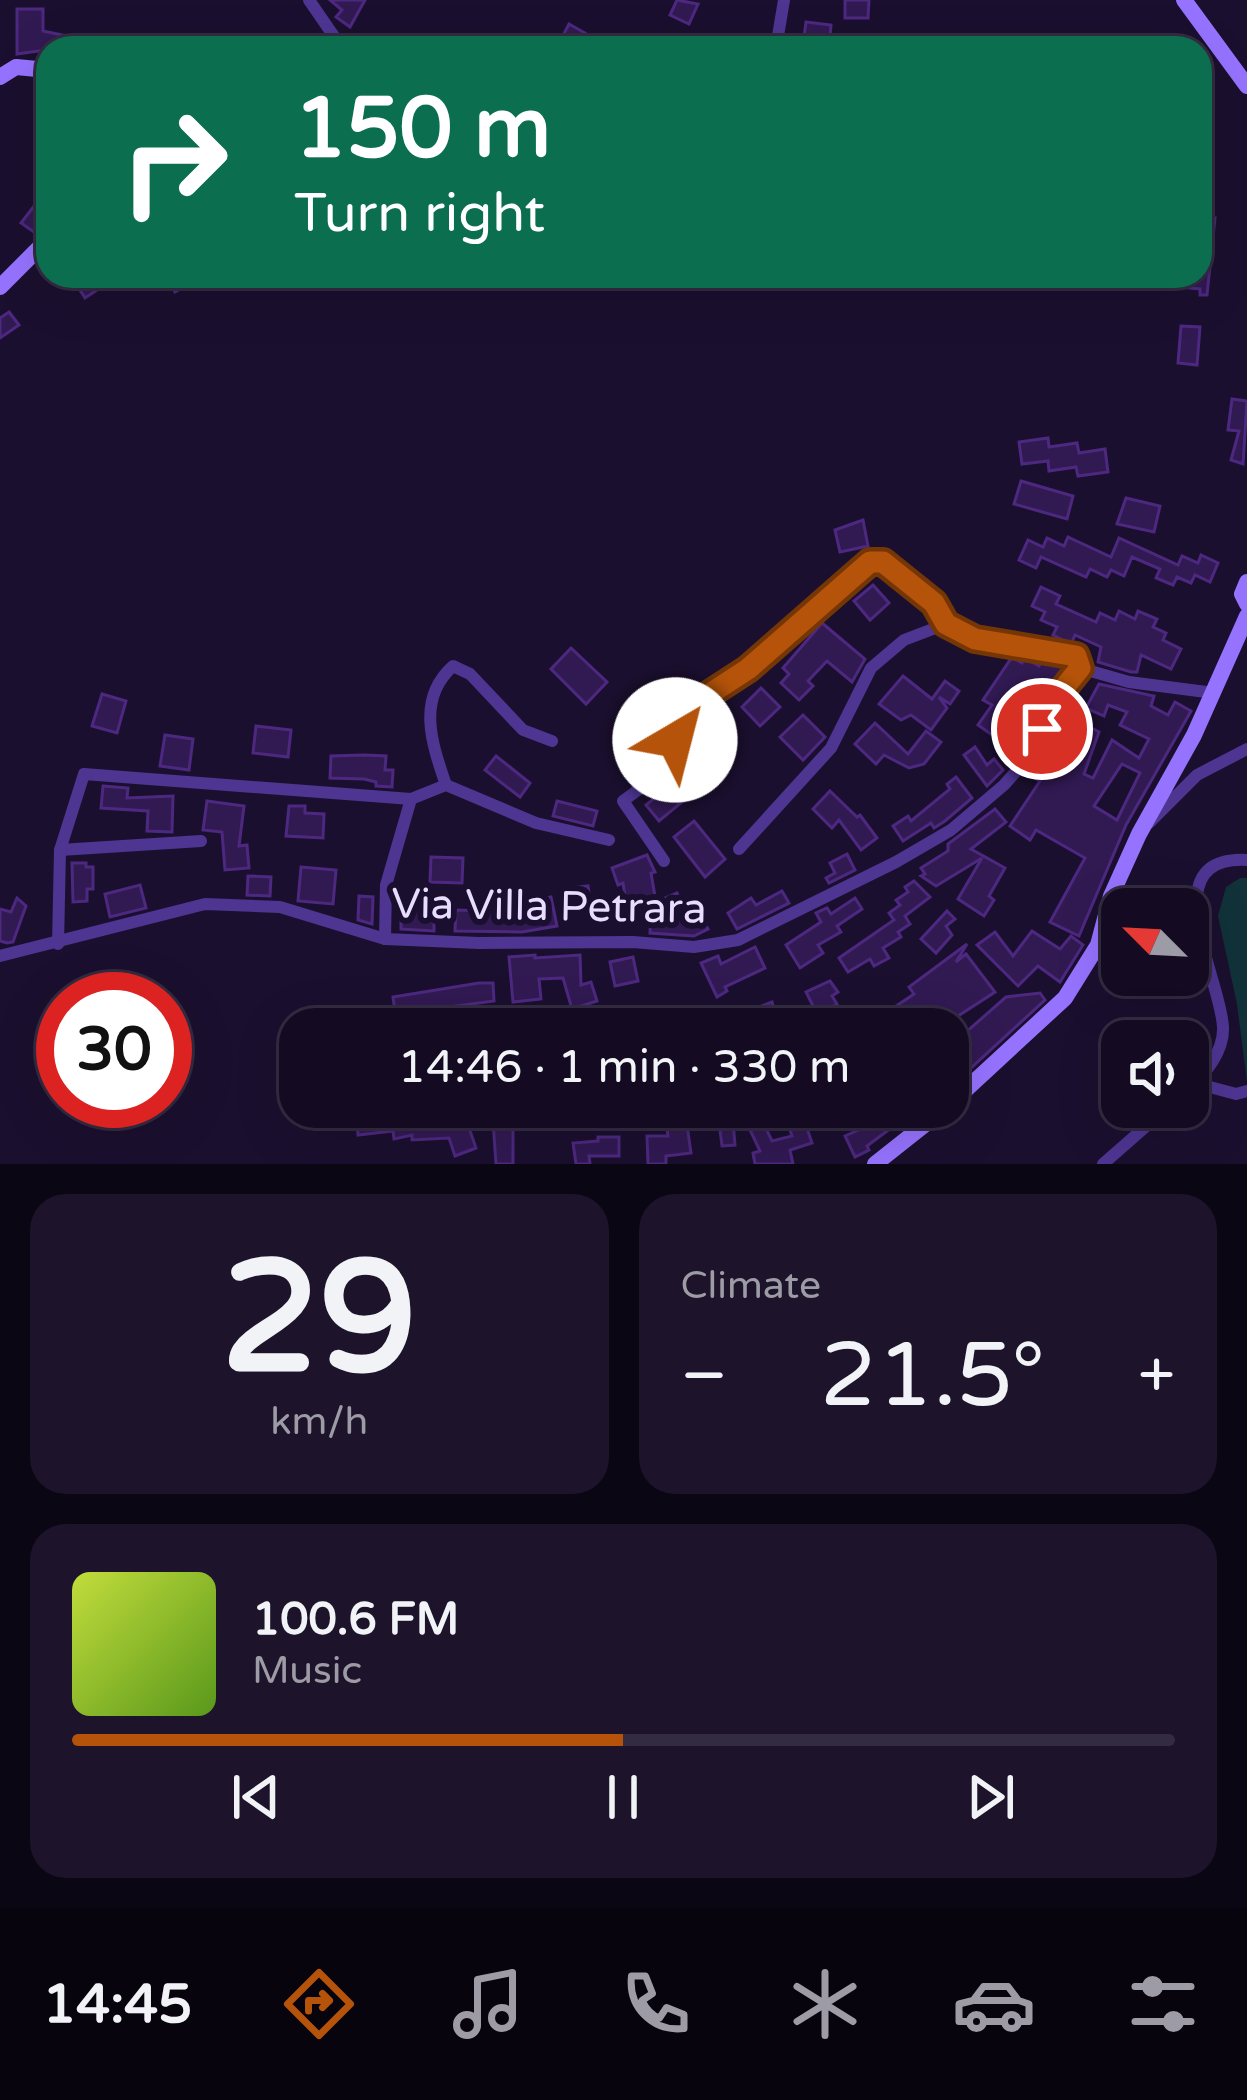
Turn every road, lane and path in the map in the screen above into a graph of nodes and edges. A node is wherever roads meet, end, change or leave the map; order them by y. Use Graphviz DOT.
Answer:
graph roads {
  1 [pos="309,0"];
  2 [pos="784,0"];
  3 [pos="1184,0"];
  4 [pos="334,36"];
  5 [pos="778,36"];
  6 [pos="1210,36"];
  7 [pos="1212,38"];
  8 [pos="36,69"];
  9 [pos="0,77"];
  10 [pos="1247,86"];
  11 [pos="36,251"];
  12 [pos="0,287"];
  13 [pos="1247,582"];
  14 [pos="1247,604"];
  15 [pos="1247,616"];
  16 [pos="946,624"];
  17 [pos="1080,668"];
  18 [pos="1214,693"];
  19 [pos="552,741"];
  20 [pos="1247,749"];
  21 [pos="446,785"];
  22 [pos="411,799"];
  23 [pos="1139,834"];
  24 [pos="609,840"];
  25 [pos="201,841"];
  26 [pos="739,849"];
  27 [pos="60,850"];
  28 [pos="1247,860"];
  29 [pos="664,861"];
  30 [pos="385,939"];
  31 [pos="58,944"];
  32 [pos="0,956"];
  33 [pos="1209,1065"];
  34 [pos="969,1087"];
  35 [pos="1209,1089"];
  36 [pos="1247,1091"];
  37 [pos="921,1128"];
  38 [pos="1144,1128"];
  39 [pos="875,1164"];
  40 [pos="1103,1164"];
  1 -- 4 [label="street"];
  2 -- 5 [label="street"];
  3 -- 6 [label="street"];
  7 -- 10 [label="street"];
  8 -- 9 [label="street"];
  11 -- 12 [label="street"];
  13 -- 14 [label="street"];
  15 -- 18 [label="street"];
  16 -- 17 [label="street"];
  16 -- 26 [label="street"];
  16 -- 29 [label="street"];
  17 -- 18 [label="street"];
  17 -- 30 [label="street, Via Villa Petrara"];
  18 -- 23 [label="street"];
  19 -- 21 [label="street"];
  20 -- 23 [label="street"];
  21 -- 22 [label="street"];
  21 -- 24 [label="street"];
  22 -- 27 [label="street"];
  22 -- 30 [label="street"];
  23 -- 34 [label="street"];
  25 -- 27 [label="street"];
  27 -- 31 [label="street"];
  28 -- 33 [label="street"];
  30 -- 31 [label="street, Via Villa Petrara"];
  31 -- 32 [label="street, Via Villa Petrara"];
  35 -- 36 [label="street"];
  37 -- 39 [label="street"];
  38 -- 40 [label="street"];
}
